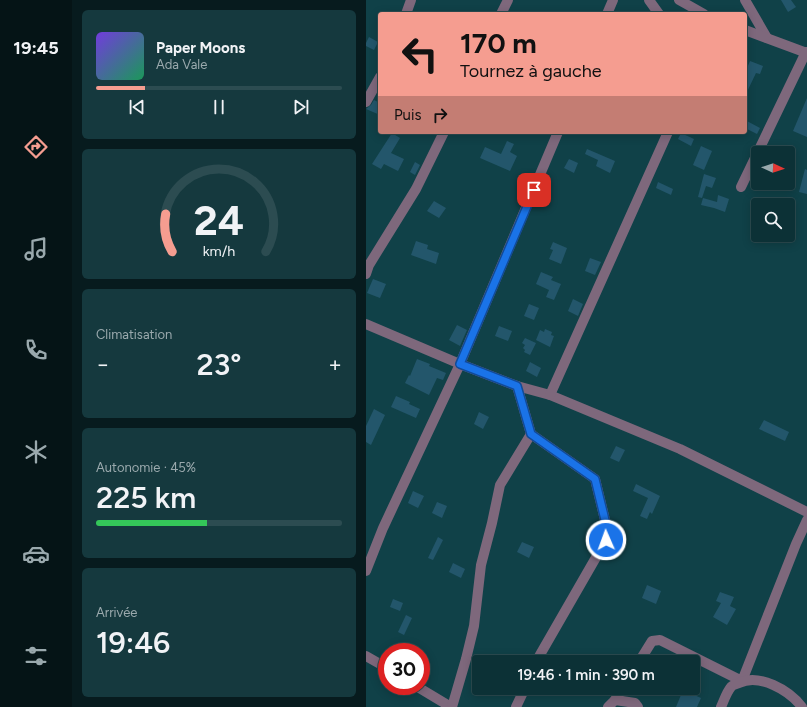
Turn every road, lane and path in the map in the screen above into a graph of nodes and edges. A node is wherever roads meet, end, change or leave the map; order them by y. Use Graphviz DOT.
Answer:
graph roads {
  1 [pos="411,0"];
  2 [pos="508,0"];
  3 [pos="613,0"];
  4 [pos="649,0"];
  5 [pos="679,0"];
  6 [pos="745,0"];
  7 [pos="407,12"];
  8 [pos="502,12"];
  9 [pos="609,12"];
  10 [pos="658,12"];
  11 [pos="700,12"];
  12 [pos="747,31"];
  13 [pos="767,38"];
  14 [pos="806,53"];
  15 [pos="378,81"];
  16 [pos="366,102"];
  17 [pos="443,134"];
  18 [pos="557,134"];
  19 [pos="667,134"];
  20 [pos="740,187"];
  21 [pos="366,274"];
  22 [pos="366,324"];
  23 [pos="460,364"];
  24 [pos="517,386"];
  25 [pos="550,395"];
  26 [pos="531,434"];
  27 [pos="807,512"];
  28 [pos="807,520"];
  29 [pos="366,571"];
  30 [pos="540,655"];
  31 [pos="643,655"];
  32 [pos="690,655"];
  33 [pos="366,656"];
  34 [pos="700,660"];
  35 [pos="378,663"];
  36 [pos="742,681"];
  37 [pos="430,694"];
  38 [pos="522,695"];
  39 [pos="618,695"];
  40 [pos="611,704"];
  41 [pos="451,707"];
  42 [pos="516,707"];
  43 [pos="638,707"];
  44 [pos="721,707"];
  45 [pos="802,707"];
  1 -- 7 [label="street"];
  2 -- 8 [label="street"];
  3 -- 9 [label="street"];
  4 -- 10 [label="street"];
  5 -- 11 [label="street"];
  6 -- 13 [label="street"];
  12 -- 13 [label="street"];
  13 -- 14 [label="street"];
  14 -- 20 [label="street"];
  15 -- 16 [label="street"];
  17 -- 21 [label="street"];
  18 -- 23 [label="street"];
  19 -- 25 [label="street"];
  22 -- 23 [label="street"];
  23 -- 24 [label="street"];
  23 -- 29 [label="street"];
  24 -- 25 [label="street"];
  24 -- 26 [label="street"];
  25 -- 27 [label="street"];
  26 -- 30 [label="street"];
  26 -- 41 [label="street"];
  28 -- 36 [label="street"];
  31 -- 32 [label="street"];
  33 -- 35 [label="street"];
  34 -- 36 [label="street"];
  36 -- 44 [label="street"];
  36 -- 45 [label="street"];
  37 -- 41 [label="street"];
  38 -- 42 [label="street"];
  39 -- 40 [label="street"];
  40 -- 43 [label="street"];
}
